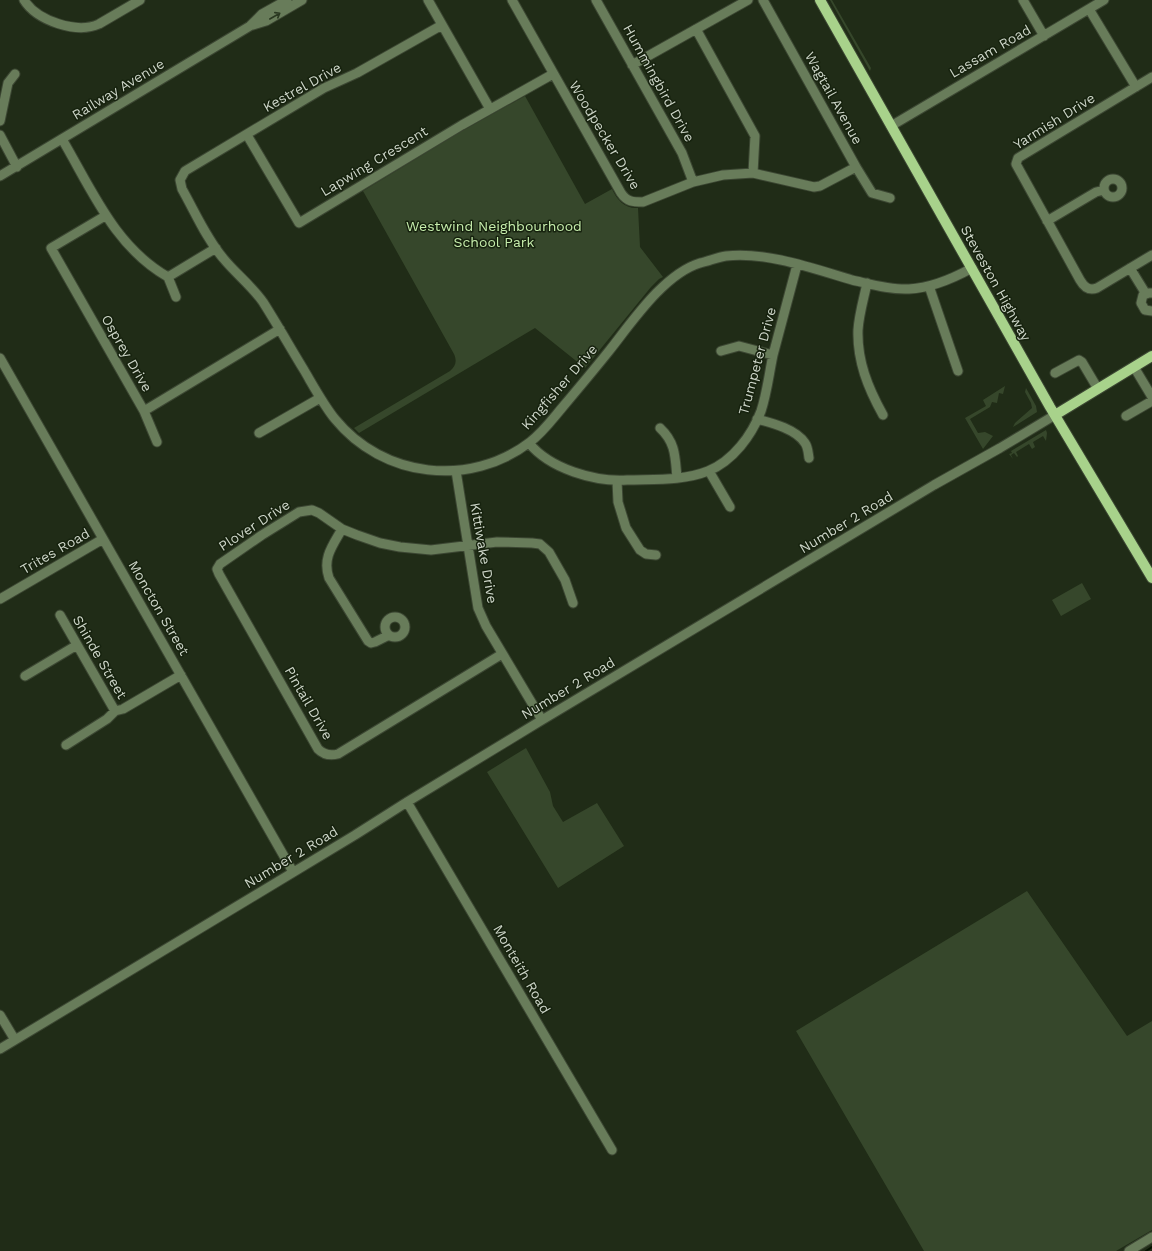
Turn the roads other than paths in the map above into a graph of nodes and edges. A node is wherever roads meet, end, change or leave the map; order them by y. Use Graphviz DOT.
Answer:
graph roads {
  1 [pos="24,0"];
  2 [pos="140,0"];
  3 [pos="287,0"];
  4 [pos="428,0"];
  5 [pos="512,0"];
  6 [pos="597,0"];
  7 [pos="748,0"];
  8 [pos="763,0"];
  9 [pos="820,0"];
  10 [pos="1023,0"];
  11 [pos="1104,0"];
  12 [pos="299,1"];
  13 [pos="1089,9"];
  14 [pos="442,25"];
  15 [pos="250,26"];
  16 [pos="696,29"];
  17 [pos="1044,36"];
  18 [pos="632,65"];
  19 [pos="15,74"];
  20 [pos="553,74"];
  21 [pos="1152,77"];
  22 [pos="1136,87"];
  23 [pos="490,109"];
  24 [pos="0,121"];
  25 [pos="891,126"];
  26 [pos="0,135"];
  27 [pos="247,135"];
  28 [pos="62,139"];
  29 [pos="17,166"];
  30 [pos="856,167"];
  31 [pos="754,173"];
  32 [pos="0,176"];
  33 [pos="180,180"];
  34 [pos="693,182"];
  35 [pos="1104,190"];
  36 [pos="890,198"];
  37 [pos="106,216"];
  38 [pos="1047,221"];
  39 [pos="216,248"];
  40 [pos="1152,255"];
  41 [pos="797,265"];
  42 [pos="972,268"];
  43 [pos="1130,268"];
  44 [pos="168,277"];
  45 [pos="867,283"];
  46 [pos="929,286"];
  47 [pos="1149,294"];
  48 [pos="176,297"];
  49 [pos="1152,311"];
  50 [pos="280,329"];
  51 [pos="721,351"];
  52 [pos="773,355"];
  53 [pos="1152,356"];
  54 [pos="0,358"];
  55 [pos="1134,367"];
  56 [pos="958,371"];
  57 [pos="1055,373"];
  58 [pos="1098,389"];
  59 [pos="1152,397"];
  60 [pos="320,398"];
  61 [pos="1152,401"];
  62 [pos="144,411"];
  63 [pos="883,415"];
  64 [pos="1055,415"];
  65 [pos="1126,416"];
  66 [pos="757,419"];
  67 [pos="660,428"];
  68 [pos="259,433"];
  69 [pos="157,442"];
  70 [pos="529,443"];
  71 [pos="809,458"];
  72 [pos="709,470"];
  73 [pos="456,471"];
  74 [pos="676,478"];
  75 [pos="617,481"];
  76 [pos="730,507"];
  77 [pos="342,529"];
  78 [pos="103,539"];
  79 [pos="468,546"];
  80 [pos="656,555"];
  81 [pos="217,569"];
  82 [pos="1152,578"];
  83 [pos="0,599"];
  84 [pos="573,603"];
  85 [pos="60,615"];
  86 [pos="389,635"];
  87 [pos="77,644"];
  88 [pos="502,654"];
  89 [pos="181,675"];
  90 [pos="25,676"];
  91 [pos="115,711"];
  92 [pos="542,720"];
  93 [pos="66,745"];
  94 [pos="407,802"];
  95 [pos="293,872"];
  96 [pos="0,1015"];
  97 [pos="15,1040"];
  98 [pos="0,1049"];
  99 [pos="612,1150"];
  100 [pos="1152,1237"];
  101 [pos="1129,1251"];
  1 -- 2 [label="street"];
  3 -- 15 [label="street, Railway Avenue"];
  4 -- 14 [label="street"];
  5 -- 20 [label="street, Woodpecker Drive"];
  6 -- 18 [label="street, Hummingbird Drive"];
  7 -- 16 [label="street"];
  8 -- 30 [label="street, Wagtail Avenue"];
  9 -- 25 [label="main road, Steveston Highway"];
  10 -- 17 [label="street"];
  11 -- 13 [label="street, Lassam Road"];
  15 -- 12 [label="street, Railway Avenue, one-way"];
  13 -- 17 [label="street, Lassam Road"];
  13 -- 22 [label="street"];
  14 -- 23 [label="street"];
  14 -- 27 [label="street, Kestrel Drive"];
  15 -- 28 [label="street, Railway Avenue"];
  16 -- 18 [label="street"];
  16 -- 31 [label="street"];
  17 -- 25 [label="street, Lassam Road"];
  18 -- 34 [label="street, Hummingbird Drive"];
  19 -- 24 [label="street"];
  20 -- 23 [label="street, Lapwing Crescent"];
  20 -- 34 [label="street, Woodpecker Drive"];
  21 -- 22 [label="street, Yarmish Drive"];
  22 -- 38 [label="street, Yarmish Drive"];
  23 -- 27 [label="street, Lapwing Crescent"];
  25 -- 42 [label="main road, Steveston Highway"];
  26 -- 29 [label="street"];
  27 -- 33 [label="street, Kestrel Drive"];
  28 -- 29 [label="street, Railway Avenue"];
  28 -- 37 [label="street"];
  29 -- 32 [label="street, Railway Avenue"];
  30 -- 31 [label="street, Woodpecker Drive"];
  30 -- 36 [label="street, Wagtail Avenue"];
  31 -- 34 [label="street, Woodpecker Drive"];
  33 -- 39 [label="street, Kingfisher Drive"];
  35 -- 38 [label="street"];
  37 -- 44 [label="street"];
  37 -- 62 [label="street, Osprey Drive"];
  38 -- 43 [label="street, Yarmish Drive"];
  39 -- 44 [label="street"];
  39 -- 50 [label="street, Kingfisher Drive"];
  40 -- 43 [label="street"];
  41 -- 45 [label="street, Kingfisher Drive"];
  41 -- 52 [label="street, Trumpeter Drive"];
  41 -- 70 [label="street, Kingfisher Drive"];
  42 -- 46 [label="street, Kingfisher Drive"];
  42 -- 64 [label="main road, Steveston Highway"];
  43 -- 47 [label="street"];
  44 -- 48 [label="street"];
  45 -- 46 [label="street, Kingfisher Drive"];
  45 -- 63 [label="street"];
  46 -- 56 [label="street"];
  47 -- 49 [label="street"];
  50 -- 60 [label="street, Kingfisher Drive"];
  50 -- 62 [label="street, Osprey Drive"];
  51 -- 52 [label="street"];
  52 -- 66 [label="street, Trumpeter Drive"];
  53 -- 55 [label="main road, Number 2 Road"];
  54 -- 78 [label="street, Moncton Street"];
  55 -- 58 [label="main road, Number 2 Road"];
  55 -- 59 [label="street"];
  57 -- 58 [label="street"];
  58 -- 64 [label="main road, Number 2 Road"];
  60 -- 68 [label="street"];
  60 -- 73 [label="street, Kingfisher Drive"];
  61 -- 65 [label="street"];
  62 -- 69 [label="street"];
  64 -- 82 [label="main road, Steveston Highway"];
  64 -- 92 [label="street, Number 2 Road"];
  66 -- 71 [label="street"];
  66 -- 72 [label="street, Trumpeter Drive"];
  67 -- 74 [label="street"];
  70 -- 73 [label="street, Kingfisher Drive"];
  70 -- 75 [label="street, Trumpeter Drive"];
  72 -- 74 [label="street, Trumpeter Drive"];
  72 -- 76 [label="street"];
  73 -- 79 [label="street, Kittiwake Drive"];
  74 -- 75 [label="street, Trumpeter Drive"];
  75 -- 80 [label="street"];
  77 -- 79 [label="street, Plover Drive"];
  77 -- 81 [label="street, Plover Drive"];
  77 -- 86 [label="street"];
  78 -- 83 [label="street, Trites Road"];
  78 -- 89 [label="street, Moncton Street"];
  79 -- 84 [label="street, Plover Drive"];
  79 -- 88 [label="street, Kittiwake Drive"];
  81 -- 88 [label="street, Pintail Drive"];
  85 -- 87 [label="street, Shinde Street"];
  87 -- 90 [label="street"];
  87 -- 91 [label="street, Shinde Street"];
  88 -- 92 [label="street, Kittiwake Drive"];
  89 -- 91 [label="street, Shinde Street"];
  89 -- 95 [label="street, Moncton Street"];
  91 -- 93 [label="street"];
  92 -- 94 [label="street, Number 2 Road"];
  94 -- 95 [label="street, Number 2 Road"];
  94 -- 99 [label="street, Monteith Road"];
  95 -- 97 [label="street, Number 2 Road"];
  96 -- 97 [label="street"];
  97 -- 98 [label="street, Number 2 Road"];
  100 -- 101 [label="street"];
}
